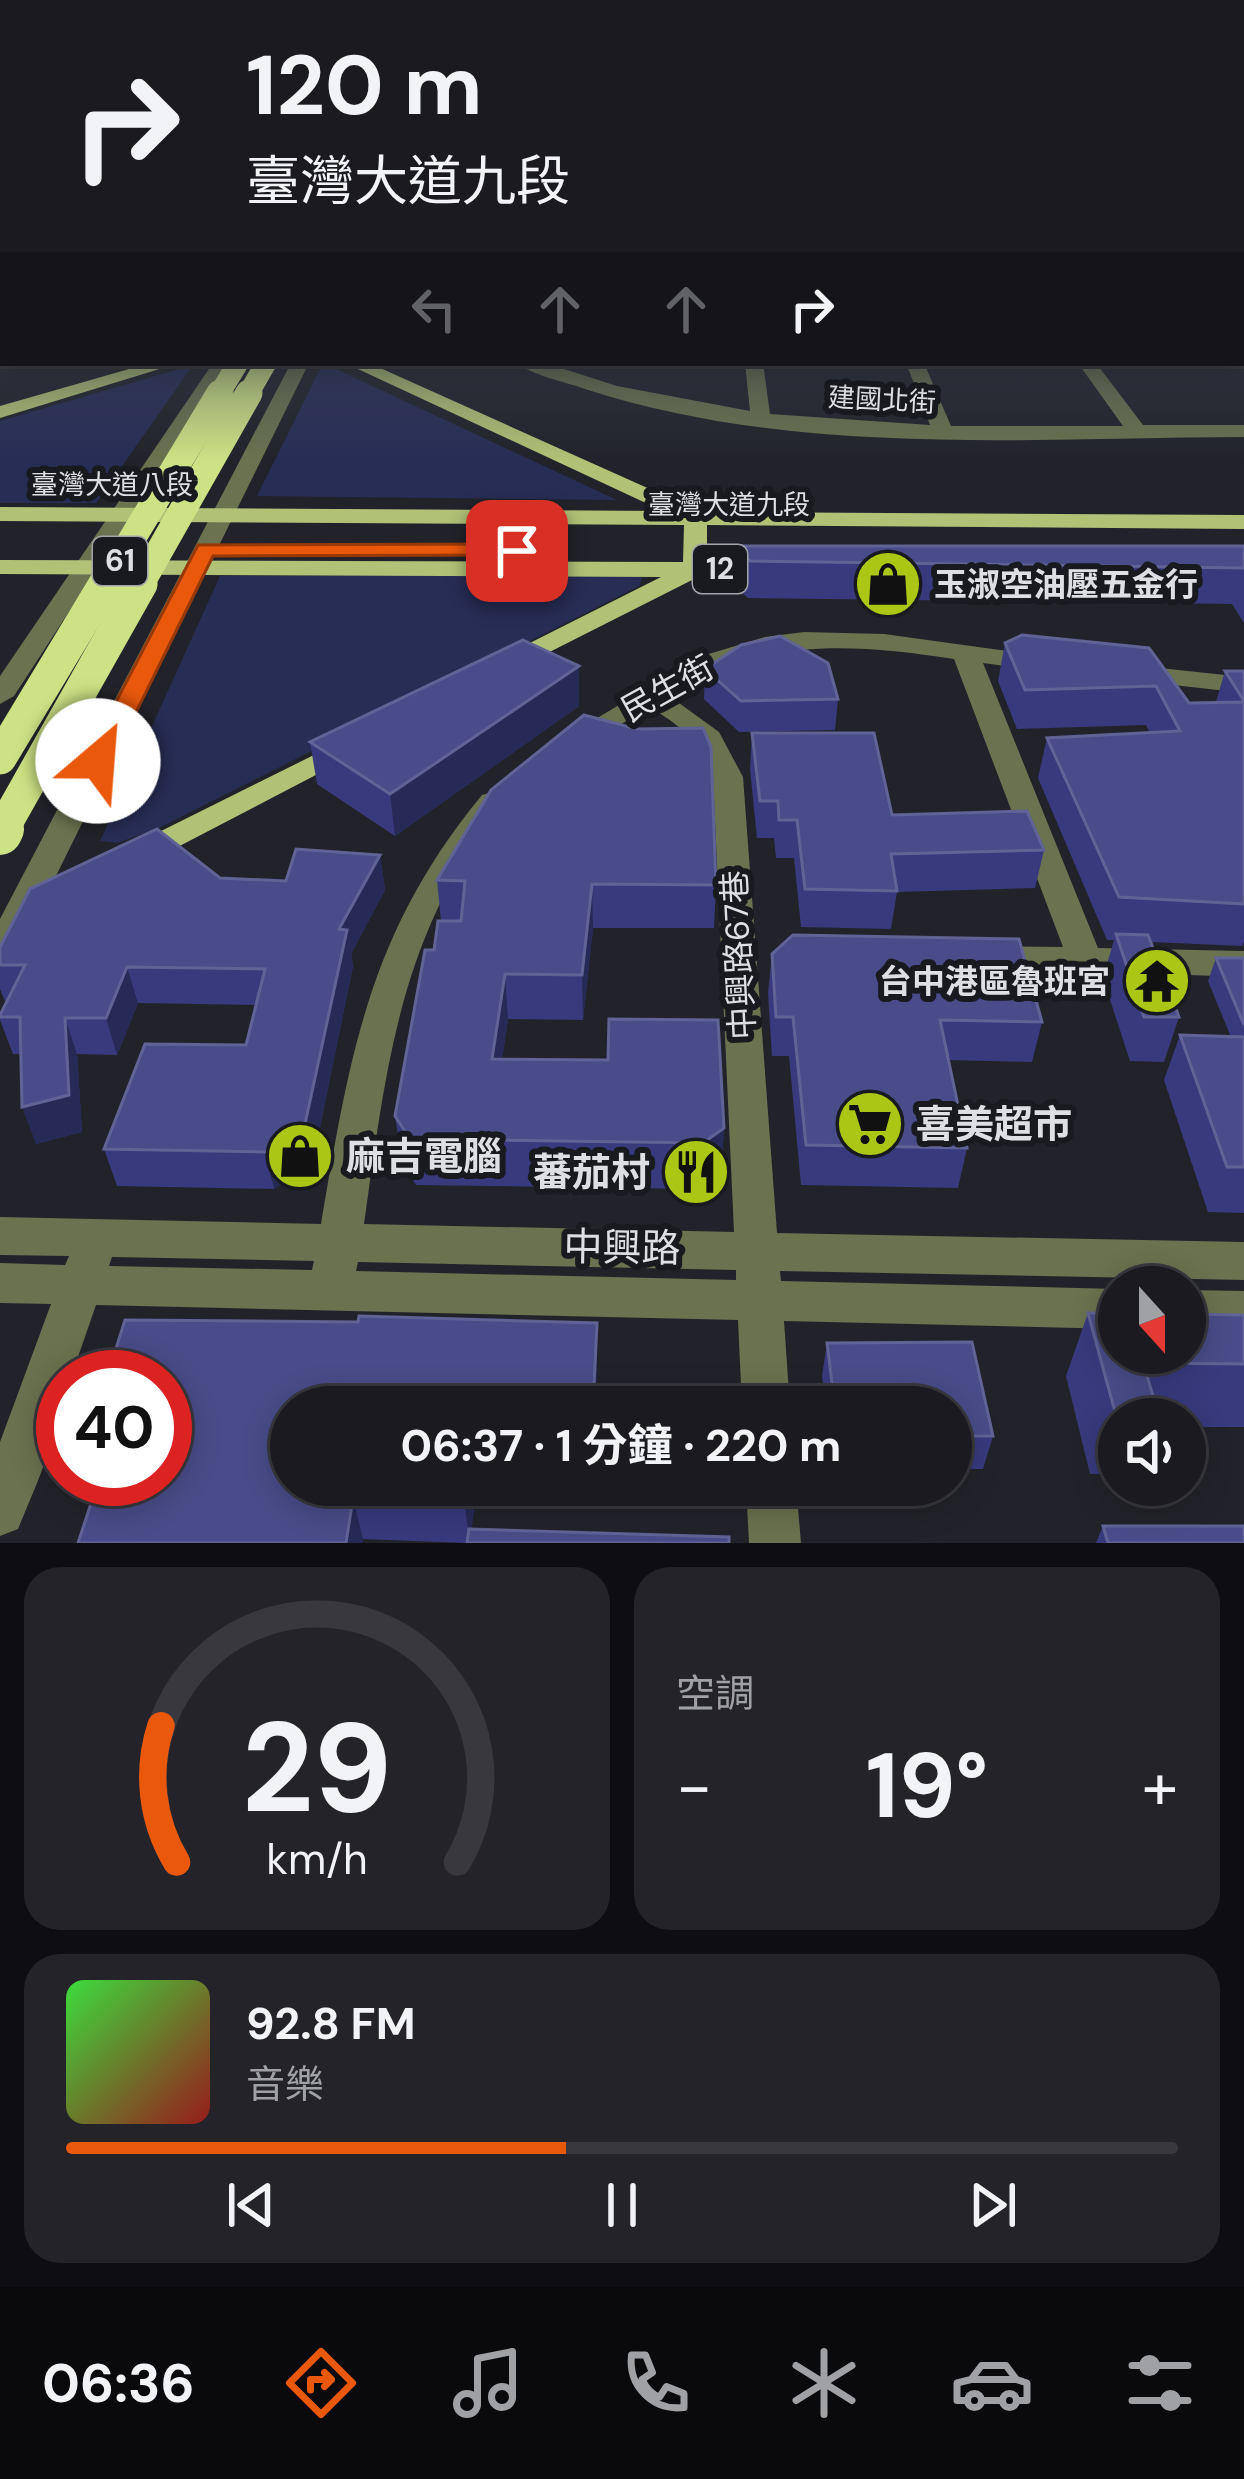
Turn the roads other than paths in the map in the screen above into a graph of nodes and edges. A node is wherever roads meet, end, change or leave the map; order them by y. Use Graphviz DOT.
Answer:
graph roads {
  1 [pos="160,366"];
  2 [pos="220,366"];
  3 [pos="236,366"];
  4 [pos="264,366"];
  5 [pos="298,366"];
  6 [pos="360,366"];
  7 [pos="546,366"];
  8 [pos="754,366"];
  9 [pos="916,366"];
  10 [pos="1090,366"];
  11 [pos="591,373"];
  12 [pos="0,412"];
  13 [pos="761,420"];
  14 [pos="944,430"];
  15 [pos="1136,430"];
  16 [pos="1244,431"];
  17 [pos="0,514"];
  18 [pos="1244,522"];
  19 [pos="0,531"];
  20 [pos="1244,538"];
  21 [pos="100,541"];
  22 [pos="210,541"];
  23 [pos="695,544"];
  24 [pos="0,548"];
  25 [pos="790,561"];
  26 [pos="0,567"];
  27 [pos="966,655"];
  28 [pos="484,677"];
  29 [pos="1244,685"];
  30 [pos="0,696"];
  31 [pos="651,697"];
  32 [pos="378,732"];
  33 [pos="550,756"];
  34 [pos="0,758"];
  35 [pos="516,782"];
  36 [pos="0,833"];
  37 [pos="104,872"];
  38 [pos="62,894"];
  39 [pos="20,916"];
  40 [pos="0,953"];
  41 [pos="948,958"];
  42 [pos="1085,960"];
  43 [pos="1244,964"];
  44 [pos="98,1235"];
  45 [pos="0,1236"];
  46 [pos="340,1240"];
  47 [pos="755,1250"];
  48 [pos="1244,1261"];
  49 [pos="0,1283"];
  50 [pos="80,1285"];
  51 [pos="332,1291"];
  52 [pos="759,1300"];
  53 [pos="1098,1308"];
  54 [pos="1206,1311"];
  55 [pos="1244,1312"];
  56 [pos="765,1386"];
  57 [pos="773,1506"];
  58 [pos="0,1511"];
  59 [pos="776,1543"];
  1 -- 12 [label="main road"];
  2 -- 21 [label="street"];
  3 -- 34 [label="highway, 61, bridge"];
  4 -- 36 [label="highway, 61, bridge"];
  5 -- 22 [label="street"];
  6 -- 23 [label="main road"];
  7 -- 11 [label="street, 建國北街"];
  8 -- 13 [label="street"];
  9 -- 14 [label="street"];
  10 -- 15 [label="street"];
  11 -- 13 [label="street, 建國北街"];
  13 -- 14 [label="street, 建國北街"];
  14 -- 15 [label="street, 建國北街"];
  15 -- 16 [label="street, 建國北街"];
  17 -- 21 [label="main road, 臺灣大道八段 / 12"];
  18 -- 23 [label="main road, 臺灣大道九段 / 12"];
  19 -- 21 [label="main road, 臺灣大道八段 / 12"];
  20 -- 23 [label="main road, 臺灣大道九段 / 12"];
  21 -- 22 [label="main road, 臺灣大道八段 / 12"];
  21 -- 22 [label="main road, 臺灣大道八段 / 12"];
  21 -- 24 [label="main road, 臺灣大道八段 / 12"];
  21 -- 26 [label="main road, 臺灣大道八段 / 12"];
  21 -- 30 [label="street"];
  22 -- 23 [label="main road, 臺灣大道九段 / 12"];
  22 -- 23 [label="main road, 臺灣大道九段 / 12"];
  22 -- 39 [label="street"];
  23 -- 25 [label="main road, 臺灣大道九段 / 12"];
  23 -- 28 [label="main road"];
  27 -- 29 [label="street, 民生街"];
  27 -- 31 [label="street, 民生街"];
  27 -- 42 [label="street"];
  31 -- 33 [label="street, 民生街"];
  31 -- 47 [label="street, 中興路67巷"];
  32 -- 37 [label="main road"];
  35 -- 46 [label="street"];
  38 -- 39 [label="main road"];
  39 -- 40 [label="street"];
  41 -- 42 [label="street"];
  42 -- 43 [label="street"];
  44 -- 45 [label="street, 中興路"];
  44 -- 46 [label="street, 中興路"];
  44 -- 50 [label="street"];
  46 -- 47 [label="street, 中興路"];
  46 -- 51 [label="street"];
  47 -- 48 [label="street, 中興路"];
  47 -- 52 [label="street, 中興路67巷"];
  49 -- 50 [label="street, 中興路"];
  50 -- 51 [label="street, 中興路"];
  50 -- 58 [label="street"];
  51 -- 52 [label="street, 中興路"];
  52 -- 53 [label="street, 中興路"];
  52 -- 56 [label="street, 中興路67巷"];
  54 -- 55 [label="street"];
  57 -- 59 [label="street"];
}
